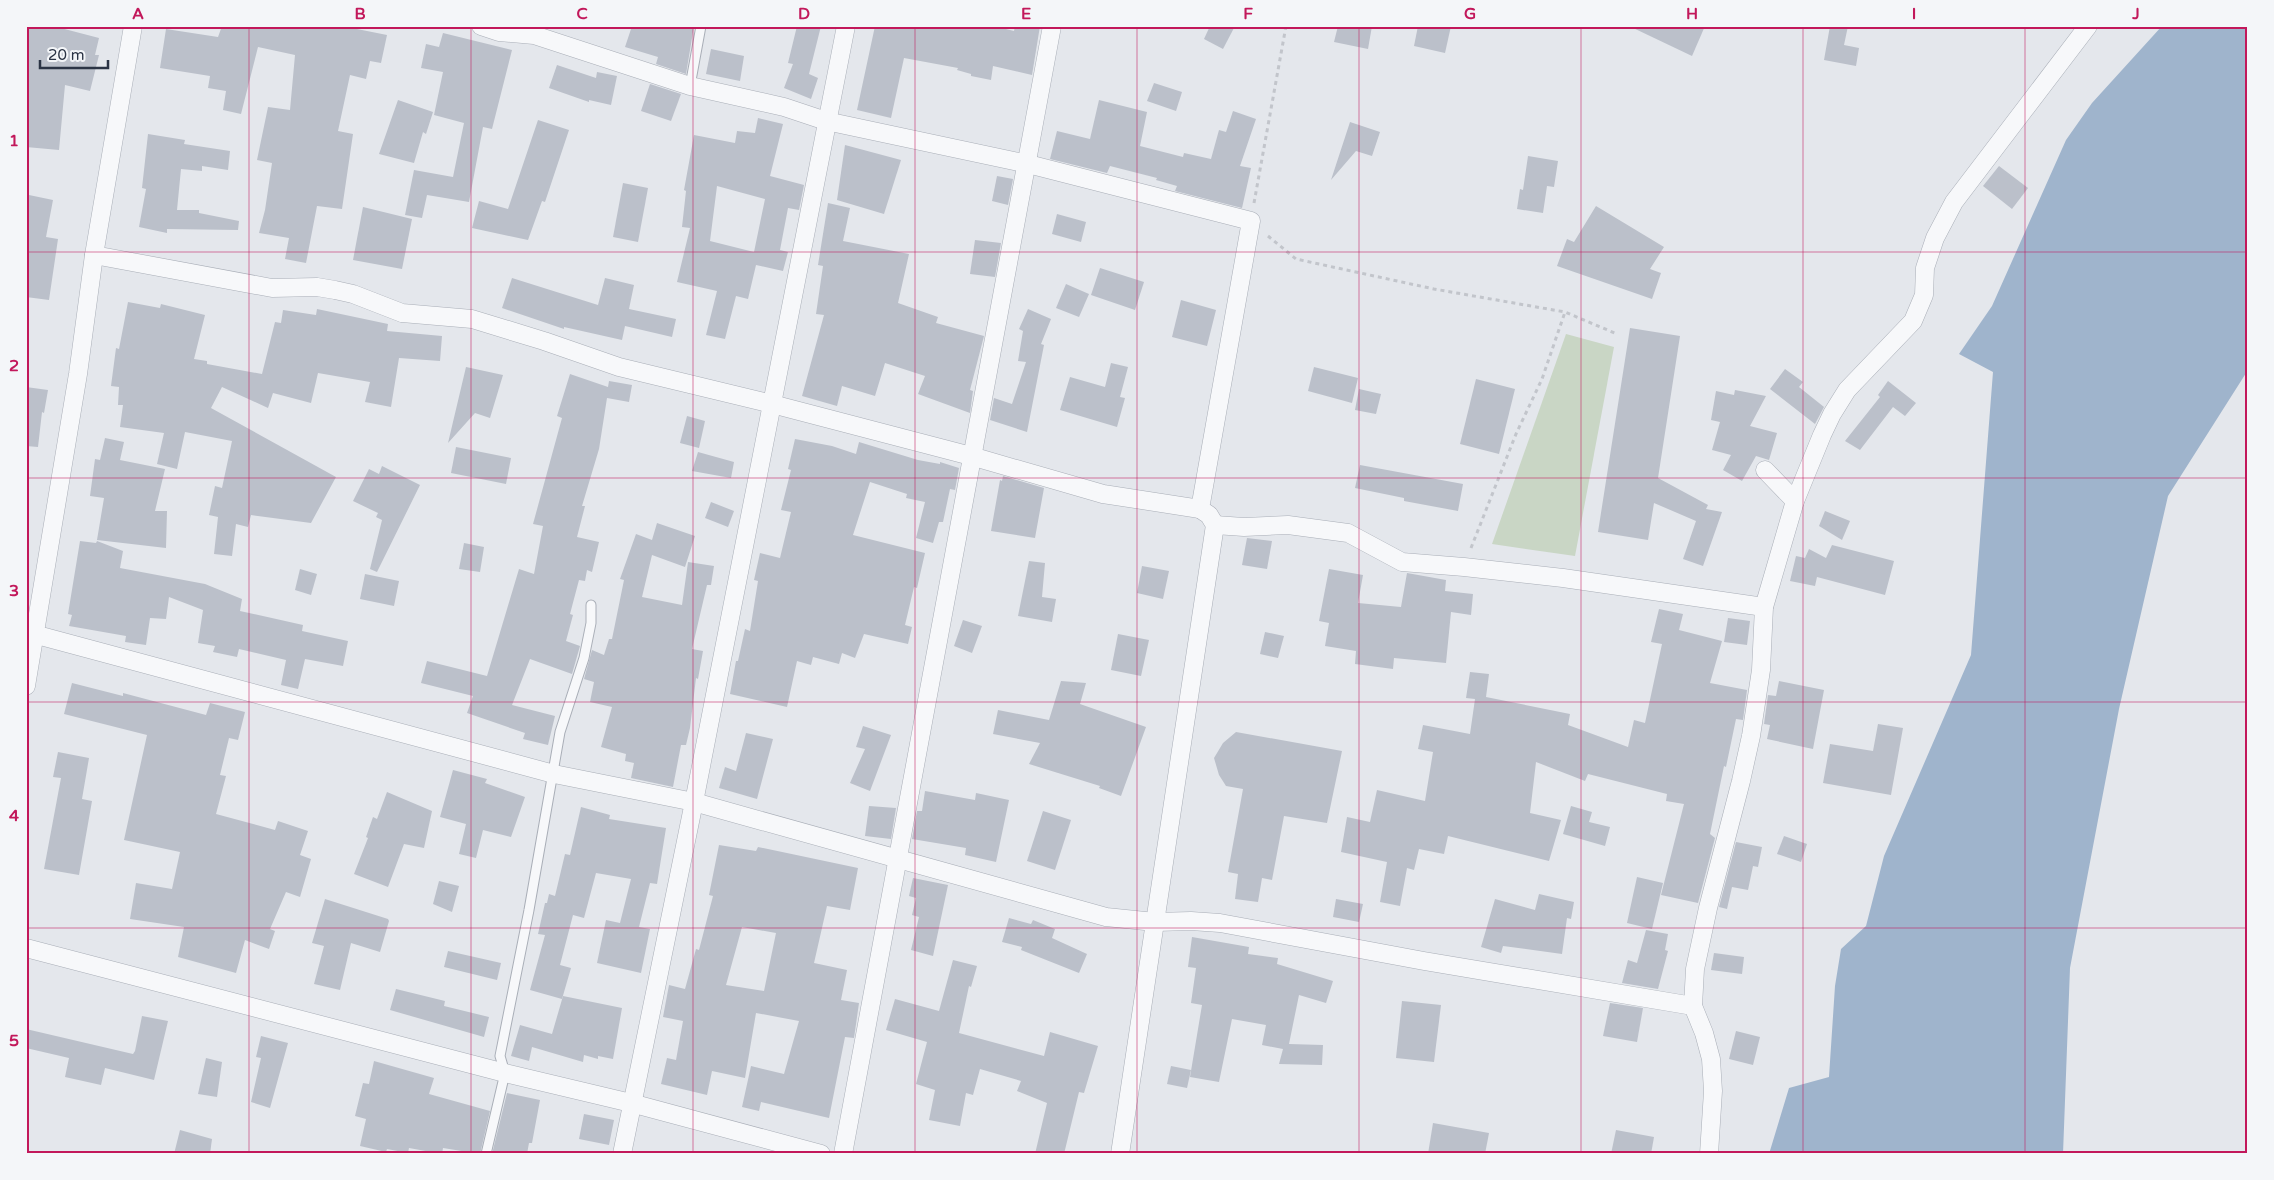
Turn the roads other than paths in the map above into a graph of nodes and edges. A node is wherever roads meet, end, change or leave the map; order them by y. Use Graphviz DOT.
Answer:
graph roads {
  1 [pos="133,26"];
  2 [pos="481,26"];
  3 [pos="701,26"];
  4 [pos="846,26"];
  5 [pos="1052,26"];
  6 [pos="2088,26"];
  7 [pos="690,86"];
  8 [pos="826,121"];
  9 [pos="1028,164"];
  10 [pos="94,255"];
  11 [pos="772,404"];
  12 [pos="971,456"];
  13 [pos="1765,470"];
  14 [pos="1794,501"];
  15 [pos="1200,509"];
  16 [pos="1215,525"];
  17 [pos="592,606"];
  18 [pos="1764,606"];
  19 [pos="31,633"];
  20 [pos="26,686"];
  21 [pos="554,774"];
  22 [pos="694,802"];
  23 [pos="897,858"];
  24 [pos="1155,922"];
  25 [pos="26,948"];
  26 [pos="1693,1006"];
  27 [pos="505,1073"];
  28 [pos="631,1103"];
  29 [pos="486,1154"];
  30 [pos="622,1154"];
  31 [pos="820,1154"];
  32 [pos="843,1154"];
  33 [pos="1120,1154"];
  34 [pos="1709,1154"];
  1 -- 10 [label="street"];
  2 -- 7 [label="street"];
  3 -- 7 [label="lane"];
  4 -- 8 [label="street"];
  5 -- 9 [label="street"];
  6 -- 14 [label="street"];
  7 -- 8 [label="street"];
  8 -- 9 [label="street"];
  8 -- 11 [label="street"];
  9 -- 12 [label="street"];
  9 -- 15 [label="street"];
  10 -- 11 [label="street"];
  10 -- 19 [label="street"];
  11 -- 12 [label="street"];
  11 -- 22 [label="street"];
  12 -- 15 [label="street"];
  12 -- 23 [label="street"];
  13 -- 14 [label="street"];
  14 -- 18 [label="street"];
  15 -- 16 [label="street"];
  16 -- 18 [label="street"];
  16 -- 24 [label="street"];
  17 -- 21 [label="lane"];
  18 -- 26 [label="street"];
  19 -- 20 [label="street"];
  19 -- 21 [label="street"];
  21 -- 22 [label="street"];
  21 -- 27 [label="lane"];
  22 -- 23 [label="street"];
  22 -- 28 [label="street"];
  23 -- 24 [label="street"];
  23 -- 32 [label="street"];
  24 -- 26 [label="street"];
  24 -- 33 [label="street"];
  25 -- 27 [label="street"];
  26 -- 34 [label="street"];
  27 -- 28 [label="street"];
  27 -- 29 [label="lane"];
  28 -- 30 [label="street"];
  28 -- 31 [label="street"];
}
